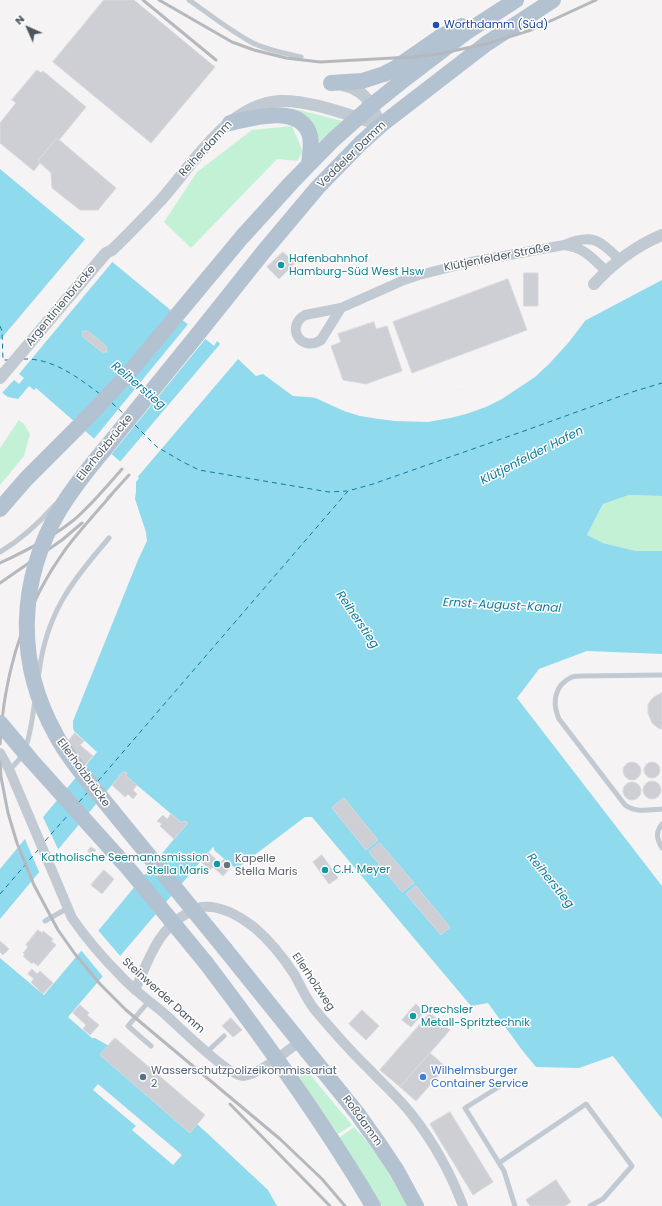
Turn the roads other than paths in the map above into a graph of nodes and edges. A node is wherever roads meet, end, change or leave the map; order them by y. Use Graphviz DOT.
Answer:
graph roads {
  1 [pos="189,0"];
  2 [pos="514,0"];
  3 [pos="543,3"];
  4 [pos="492,15"];
  5 [pos="525,18"];
  6 [pos="301,57"];
  7 [pos="331,83"];
  8 [pos="371,106"];
  9 [pos="358,118"];
  10 [pos="230,123"];
  11 [pos="381,125"];
  12 [pos="309,164"];
  13 [pos="662,235"];
  14 [pos="124,238"];
  15 [pos="564,245"];
  16 [pos="620,259"];
  17 [pos="606,271"];
  18 [pos="594,284"];
  19 [pos="341,308"];
  20 [pos="202,329"];
  21 [pos="0,378"];
  22 [pos="80,476"];
  23 [pos="0,509"];
  24 [pos="109,538"];
  25 [pos="0,552"];
  26 [pos="662,675"];
  27 [pos="0,723"];
  28 [pos="0,753"];
  29 [pos="9,769"];
  30 [pos="662,809"];
  31 [pos="662,824"];
  32 [pos="662,848"];
  33 [pos="68,908"];
  34 [pos="45,921"];
  35 [pos="135,990"];
  36 [pos="149,1001"];
  37 [pos="224,1036"];
  38 [pos="300,1042"];
  39 [pos="151,1046"];
  40 [pos="208,1052"];
  41 [pos="278,1058"];
  42 [pos="505,1083"];
  43 [pos="499,1163"];
  44 [pos="373,1206"];
  45 [pos="416,1206"];
  46 [pos="463,1206"];
  47 [pos="515,1206"];
  48 [pos="590,1206"];
  1 -- 6 [label="lane"];
  2 -- 4 [label="main road, Veddeler Damm"];
  2 -- 5 [label="street"];
  3 -- 5 [label="main road, Veddeler Damm"];
  4 -- 7 [label="main road"];
  4 -- 8 [label="main road, Veddeler Damm"];
  5 -- 11 [label="main road, Veddeler Damm"];
  7 -- 8 [label="street"];
  8 -- 9 [label="main road, Veddeler Damm"];
  8 -- 11 [label="street"];
  9 -- 10 [label="street, Reiherdamm"];
  9 -- 11 [label="street, Reiherdamm"];
  9 -- 12 [label="main road, Veddeler Damm"];
  10 -- 12 [label="main road"];
  10 -- 14 [label="street, Reiherdamm"];
  11 -- 20 [label="main road, Veddeler Damm"];
  12 -- 23 [label="main road, Veddeler Damm"];
  13 -- 16 [label="street"];
  14 -- 21 [label="street, Argentinienbrücke"];
  15 -- 16 [label="street, Klütjenfelder Straße"];
  15 -- 17 [label="street, Klütjenfelder Straße"];
  15 -- 19 [label="street, Klütjenfelder Straße"];
  16 -- 17 [label="street"];
  17 -- 18 [label="street"];
  19 -- 19 [label="street, Klütjenfelder Straße"];
  20 -- 38 [label="main road, Ellerholzbrücke, bridge"];
  22 -- 25 [label="lane"];
  24 -- 29 [label="lane"];
  26 -- 30 [label="lane"];
  27 -- 41 [label="main road, bridge"];
  28 -- 29 [label="street, Steinwerder Damm"];
  29 -- 33 [label="street, Steinwerder Damm"];
  31 -- 32 [label="lane"];
  33 -- 34 [label="lane"];
  33 -- 35 [label="street, Steinwerder Damm"];
  35 -- 36 [label="street, Steinwerder Damm"];
  35 -- 46 [label="street, Ellerholzweg"];
  36 -- 39 [label="lane"];
  36 -- 40 [label="street, Steinwerder Damm"];
  37 -- 40 [label="lane"];
  38 -- 41 [label="street, Steinwerder Damm"];
  38 -- 45 [label="main road, Roßdamm"];
  40 -- 41 [label="street, Steinwerder Damm"];
  41 -- 44 [label="main road"];
  42 -- 43 [label="lane"];
  43 -- 47 [label="lane"];
  43 -- 48 [label="lane"];
}
